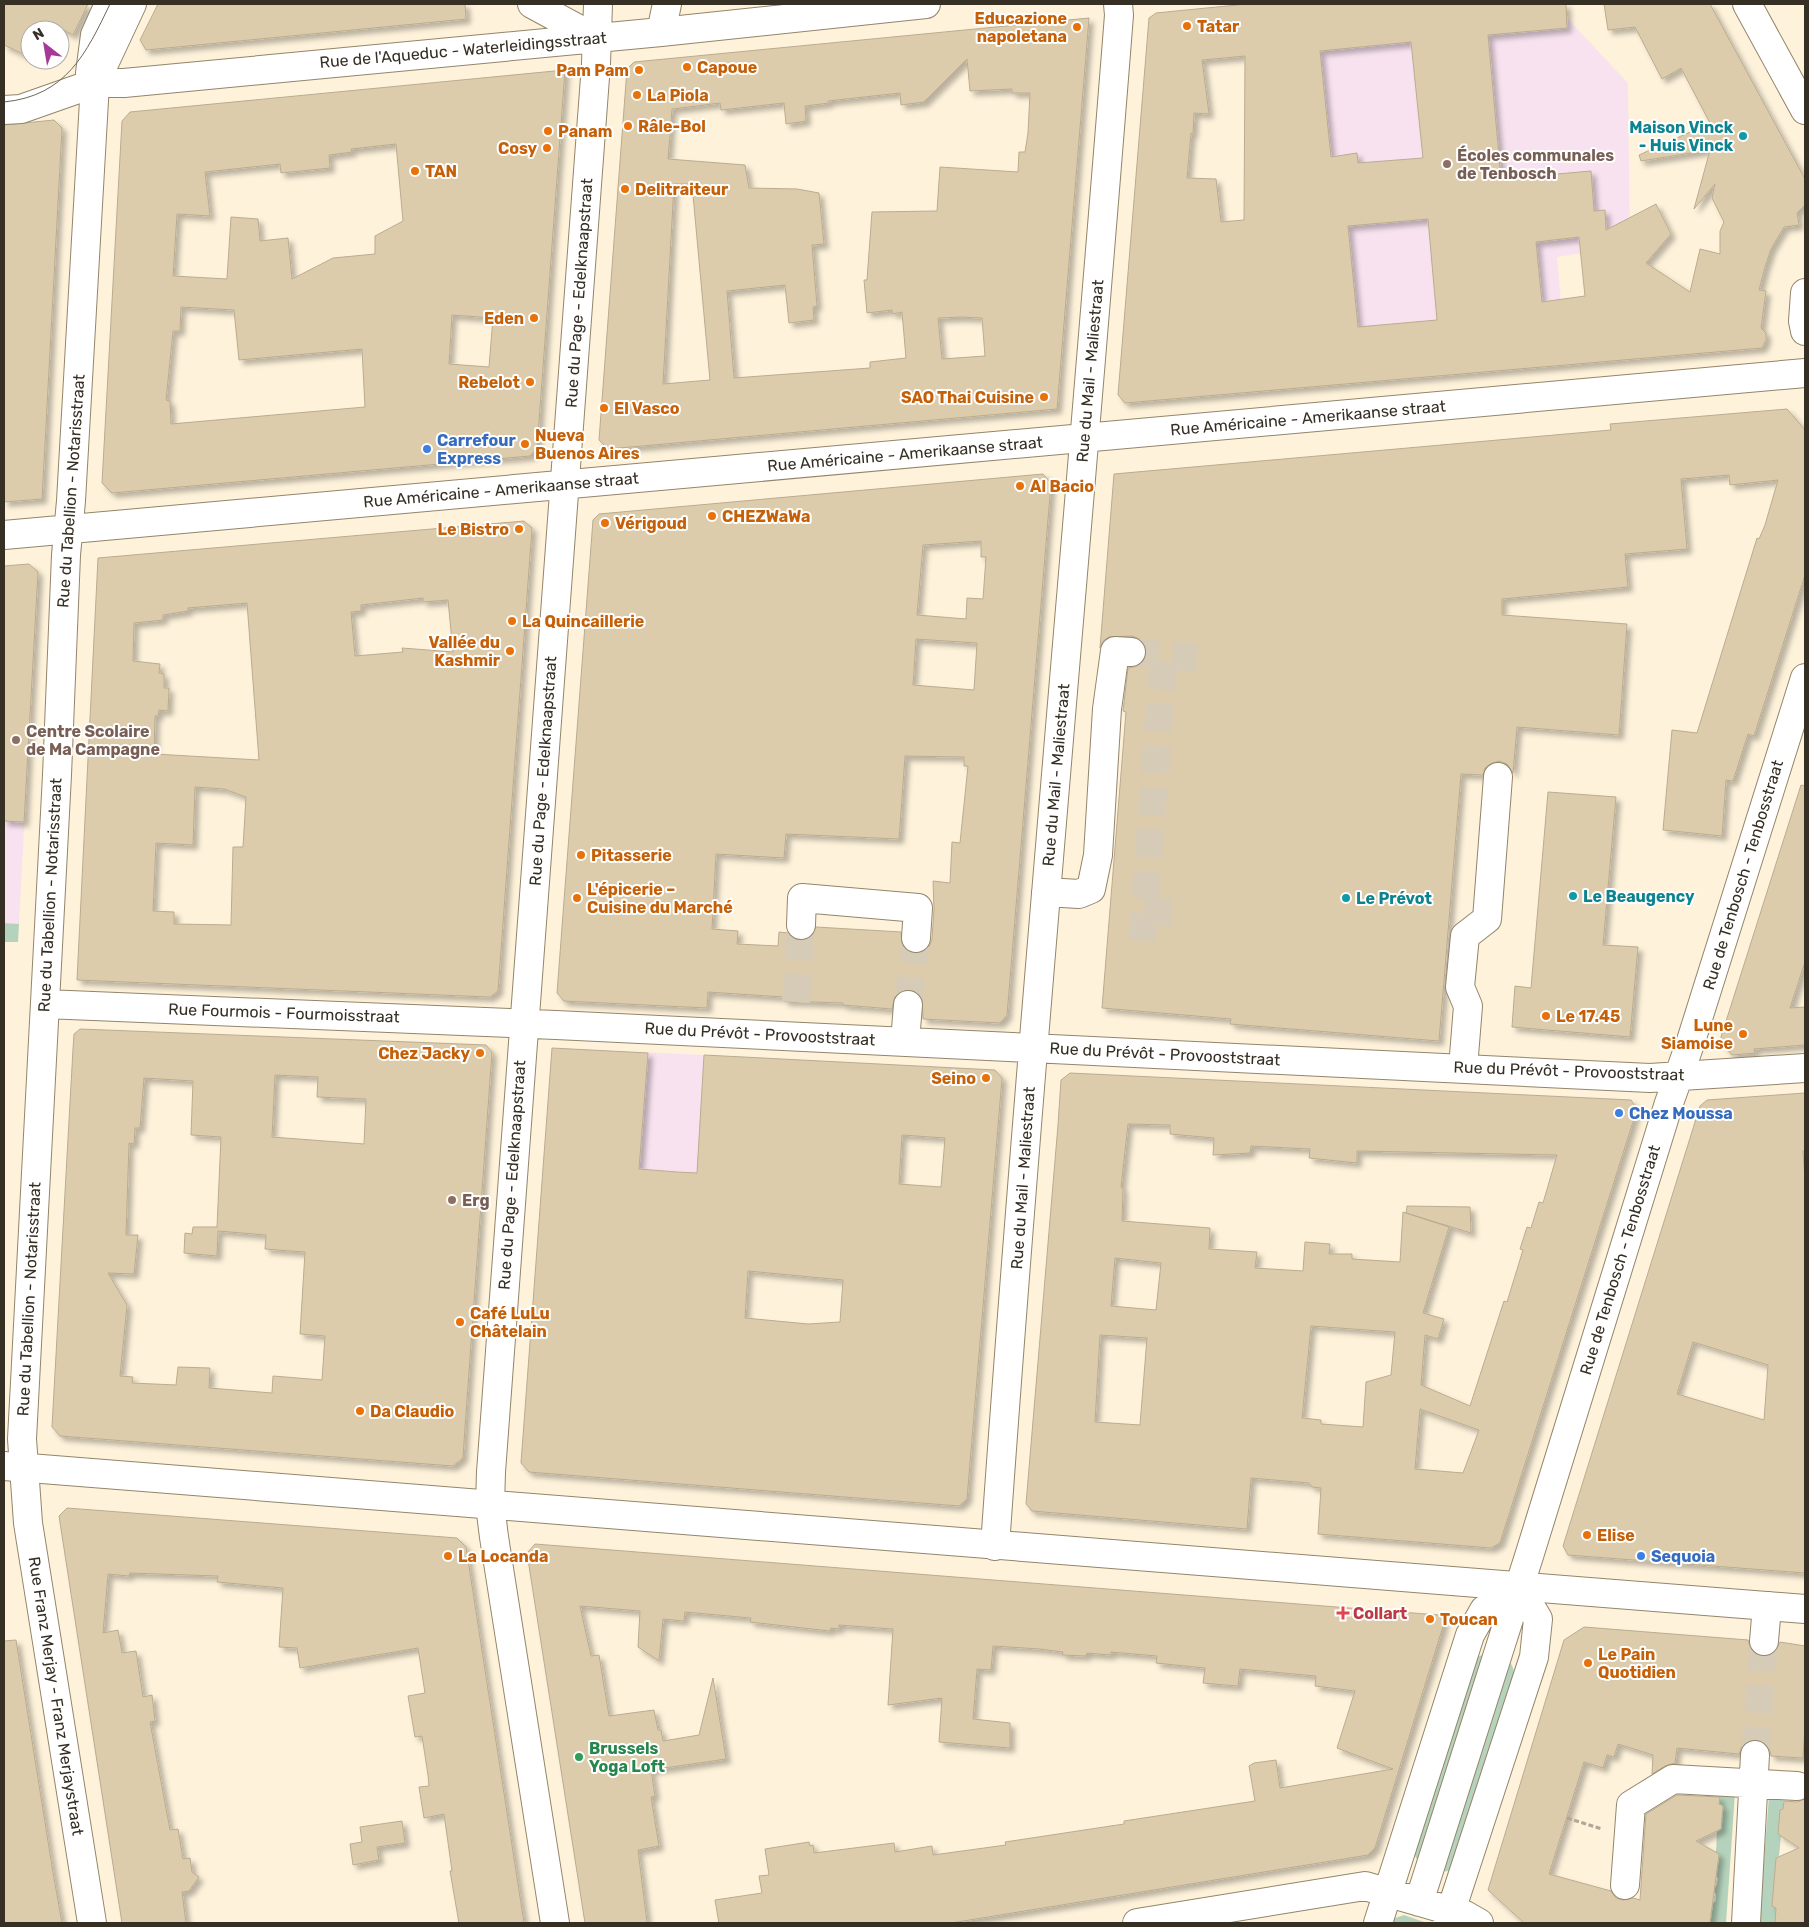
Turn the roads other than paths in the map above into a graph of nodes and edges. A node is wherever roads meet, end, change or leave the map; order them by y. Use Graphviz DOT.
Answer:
graph roads {
  1 [pos="109,4"];
  2 [pos="132,4"];
  3 [pos="532,4"];
  4 [pos="598,4"];
  5 [pos="667,4"];
  6 [pos="926,4"];
  7 [pos="1118,4"];
  8 [pos="1747,4"];
  9 [pos="661,32"];
  10 [pos="595,38"];
  11 [pos="95,83"];
  12 [pos="4,110"];
  13 [pos="1805,110"];
  14 [pos="1805,293"];
  15 [pos="1805,331"];
  16 [pos="1805,373"];
  17 [pos="1085,439"];
  18 [pos="565,484"];
  19 [pos="68,529"];
  20 [pos="4,535"];
  21 [pos="1131,652"];
  22 [pos="1805,678"];
  23 [pos="1498,777"];
  24 [pos="1046,892"];
  25 [pos="801,925"];
  26 [pos="916,938"];
  27 [pos="45,1004"];
  28 [pos="908,1005"];
  29 [pos="524,1023"];
  30 [pos="906,1041"];
  31 [pos="1033,1048"];
  32 [pos="1463,1068"];
  33 [pos="1805,1068"];
  34 [pos="1678,1076"];
  35 [pos="14,1466"];
  36 [pos="490,1505"];
  37 [pos="995,1546"];
  38 [pos="1519,1587"];
  39 [pos="1767,1606"];
  40 [pos="1805,1609"];
  41 [pos="1764,1641"];
  42 [pos="1755,1755"];
  43 [pos="1754,1784"];
  44 [pos="1797,1786"];
  45 [pos="1626,1885"];
  46 [pos="1388,1893"];
  47 [pos="1419,1902"];
  48 [pos="1449,1917"];
  49 [pos="92,1923"];
  50 [pos="555,1923"];
  51 [pos="1137,1923"];
  52 [pos="1378,1923"];
  53 [pos="1480,1923"];
  54 [pos="1746,1923"];
  1 -- 11 [label="street, Rue du Tabellion - Notarisstraat"];
  2 -- 11 [label="street, Rue du Tabellion - Notarisstraat"];
  3 -- 10 [label="street"];
  4 -- 10 [label="street, Rue du Page - Edelknaapstraat"];
  5 -- 9 [label="street"];
  6 -- 9 [label="street, Rue de l'Aqueduc - Waterleidingsstraat"];
  7 -- 17 [label="street, Rue du Mail - Maliestraat"];
  8 -- 13 [label="street"];
  9 -- 10 [label="street, Rue de l'Aqueduc - Waterleidingsstraat"];
  10 -- 11 [label="street, Rue de l'Aqueduc - Waterleidingsstraat"];
  10 -- 18 [label="street, Rue du Page - Edelknaapstraat"];
  11 -- 12 [label="street, Rue de l'Aqueduc - Waterleidingsstraat"];
  11 -- 19 [label="street, Rue du Tabellion - Notarisstraat"];
  14 -- 15 [label="street"];
  16 -- 17 [label="street, Rue Américaine - Amerikaanse straat"];
  17 -- 18 [label="street, Rue Américaine - Amerikaanse straat"];
  17 -- 24 [label="street, Rue du Mail - Maliestraat"];
  18 -- 19 [label="street, Rue Américaine - Amerikaanse straat"];
  18 -- 29 [label="street, Rue du Page - Edelknaapstraat"];
  19 -- 20 [label="street, Rue Américaine - Amerikaanse straat"];
  19 -- 27 [label="street, Rue du Tabellion - Notarisstraat"];
  21 -- 24 [label="street"];
  22 -- 34 [label="street, Rue de Tenbosch - Tenbosstraat"];
  23 -- 32 [label="street"];
  24 -- 31 [label="street, Rue du Mail - Maliestraat"];
  25 -- 26 [label="street"];
  27 -- 29 [label="street, Rue Fourmois - Fourmoisstraat"];
  27 -- 35 [label="street, Rue du Tabellion - Notarisstraat"];
  28 -- 30 [label="street"];
  29 -- 30 [label="street, Rue du Prévôt - Provooststraat"];
  29 -- 36 [label="street, Rue du Page - Edelknaapstraat"];
  30 -- 31 [label="street, Rue du Prévôt - Provooststraat"];
  31 -- 32 [label="street, Rue du Prévôt - Provooststraat"];
  31 -- 37 [label="street, Rue du Mail - Maliestraat"];
  32 -- 34 [label="street, Rue du Prévôt - Provooststraat"];
  33 -- 34 [label="street, Rue du Prévôt - Provooststraat"];
  34 -- 38 [label="street, Rue de Tenbosch - Tenbosstraat"];
  35 -- 36 [label="street"];
  35 -- 49 [label="street, Rue Franz Merjay - Franz Merjaystraat"];
  36 -- 37 [label="street"];
  36 -- 50 [label="street, Rue du Page - Edelknaapstraat"];
  37 -- 38 [label="street"];
  38 -- 39 [label="street"];
  38 -- 46 [label="street"];
  38 -- 47 [label="street, Rue de Tenbosch - Tenbosstraat"];
  38 -- 48 [label="street"];
  39 -- 40 [label="street"];
  39 -- 41 [label="street"];
  42 -- 43 [label="street"];
  43 -- 44 [label="street"];
  43 -- 45 [label="street"];
  43 -- 54 [label="street"];
  46 -- 47 [label="street"];
  46 -- 51 [label="street"];
  46 -- 52 [label="street"];
  47 -- 48 [label="street"];
  48 -- 53 [label="street"];
}
